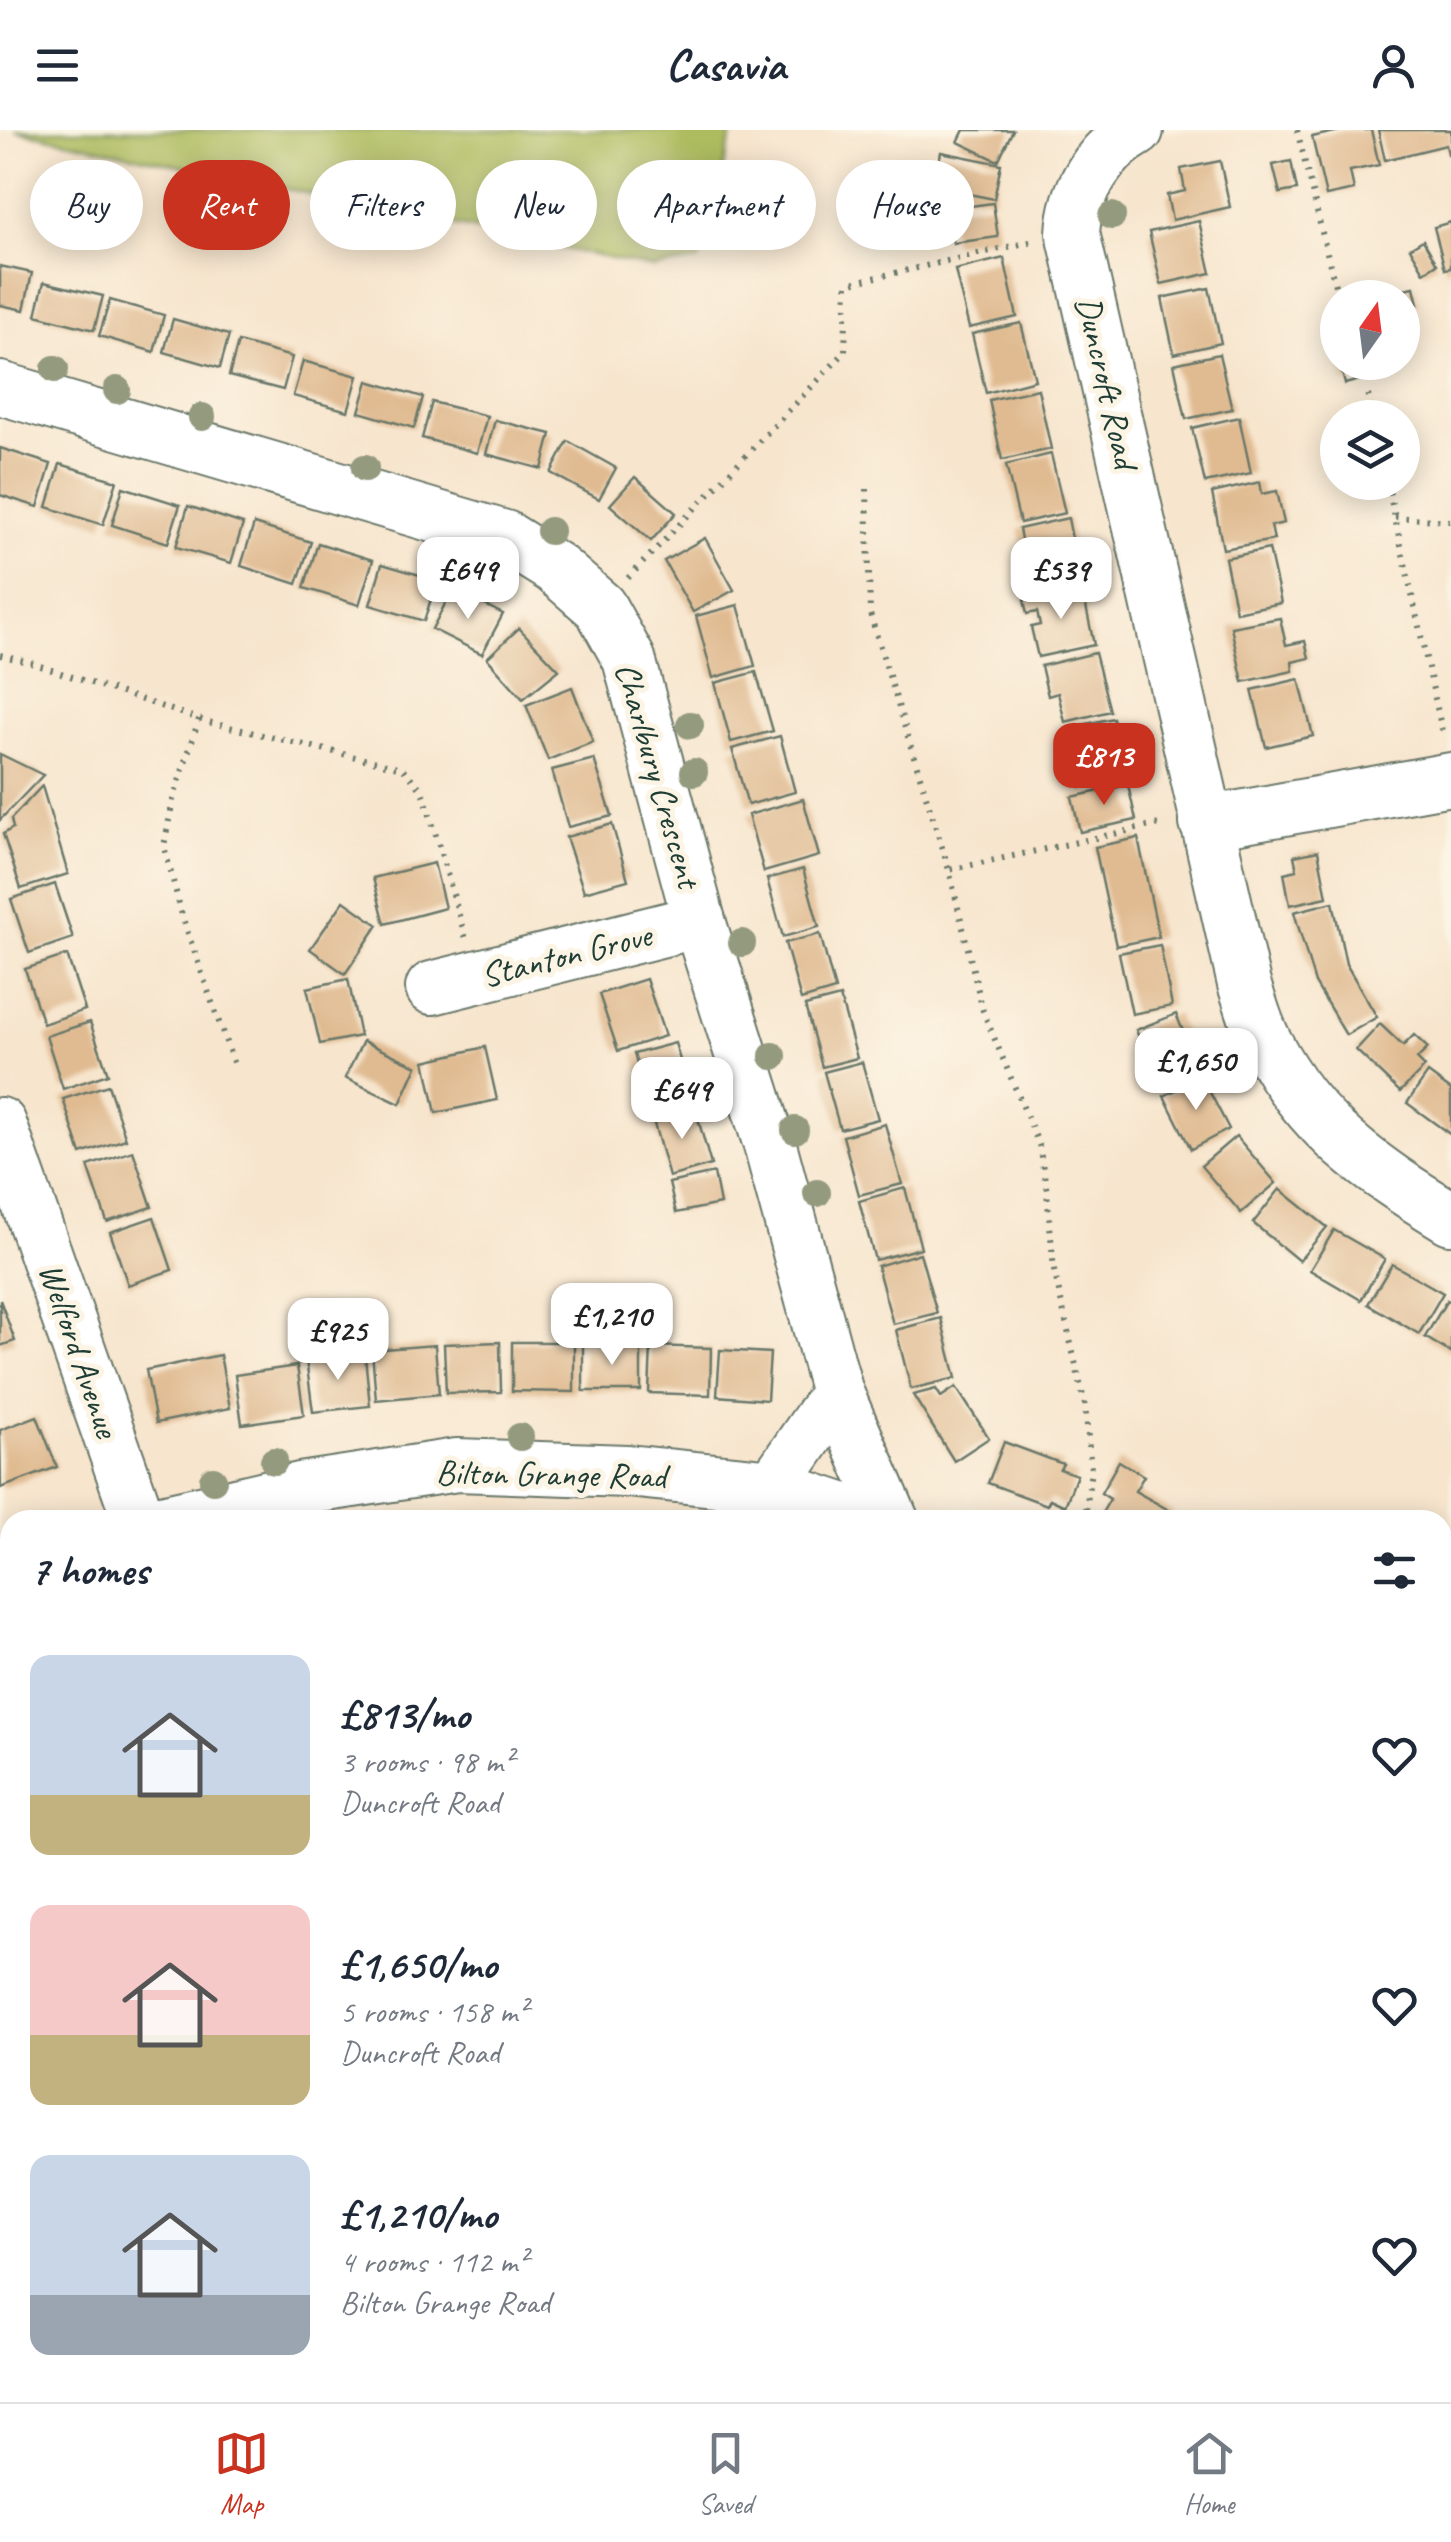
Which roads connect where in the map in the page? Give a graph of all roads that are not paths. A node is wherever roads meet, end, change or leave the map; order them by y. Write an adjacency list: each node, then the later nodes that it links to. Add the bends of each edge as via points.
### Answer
1 (1137, 130): 4 (street, Duncroft Road, via 1084,184 1073,233)
2 (0, 388): 5 (street, Charlbury Crescent, via 505,537 554,568 600,608 629,660)
3 (1449, 766): 4 (street)
4 (1206, 819): 8 (street, Duncroft Road, via 1264,1041 1335,1138)
5 (699, 921): 6 (street, Stanton Grove); 9 (street, Charlbury Crescent, via 770,1144)
6 (455, 983)
7 (0, 1124): 11 (street, Welford Avenue)
8 (1451, 1218)
9 (838, 1393): 10 (street); 14 (street, Charlbury Crescent)
10 (773, 1486): 12 (street, Bilton Grange Road, via 627,1470 457,1465); 13 (street, Bilton Grange Road)
11 (135, 1510)
12 (209, 1510)
13 (844, 1510)
14 (888, 1510)

